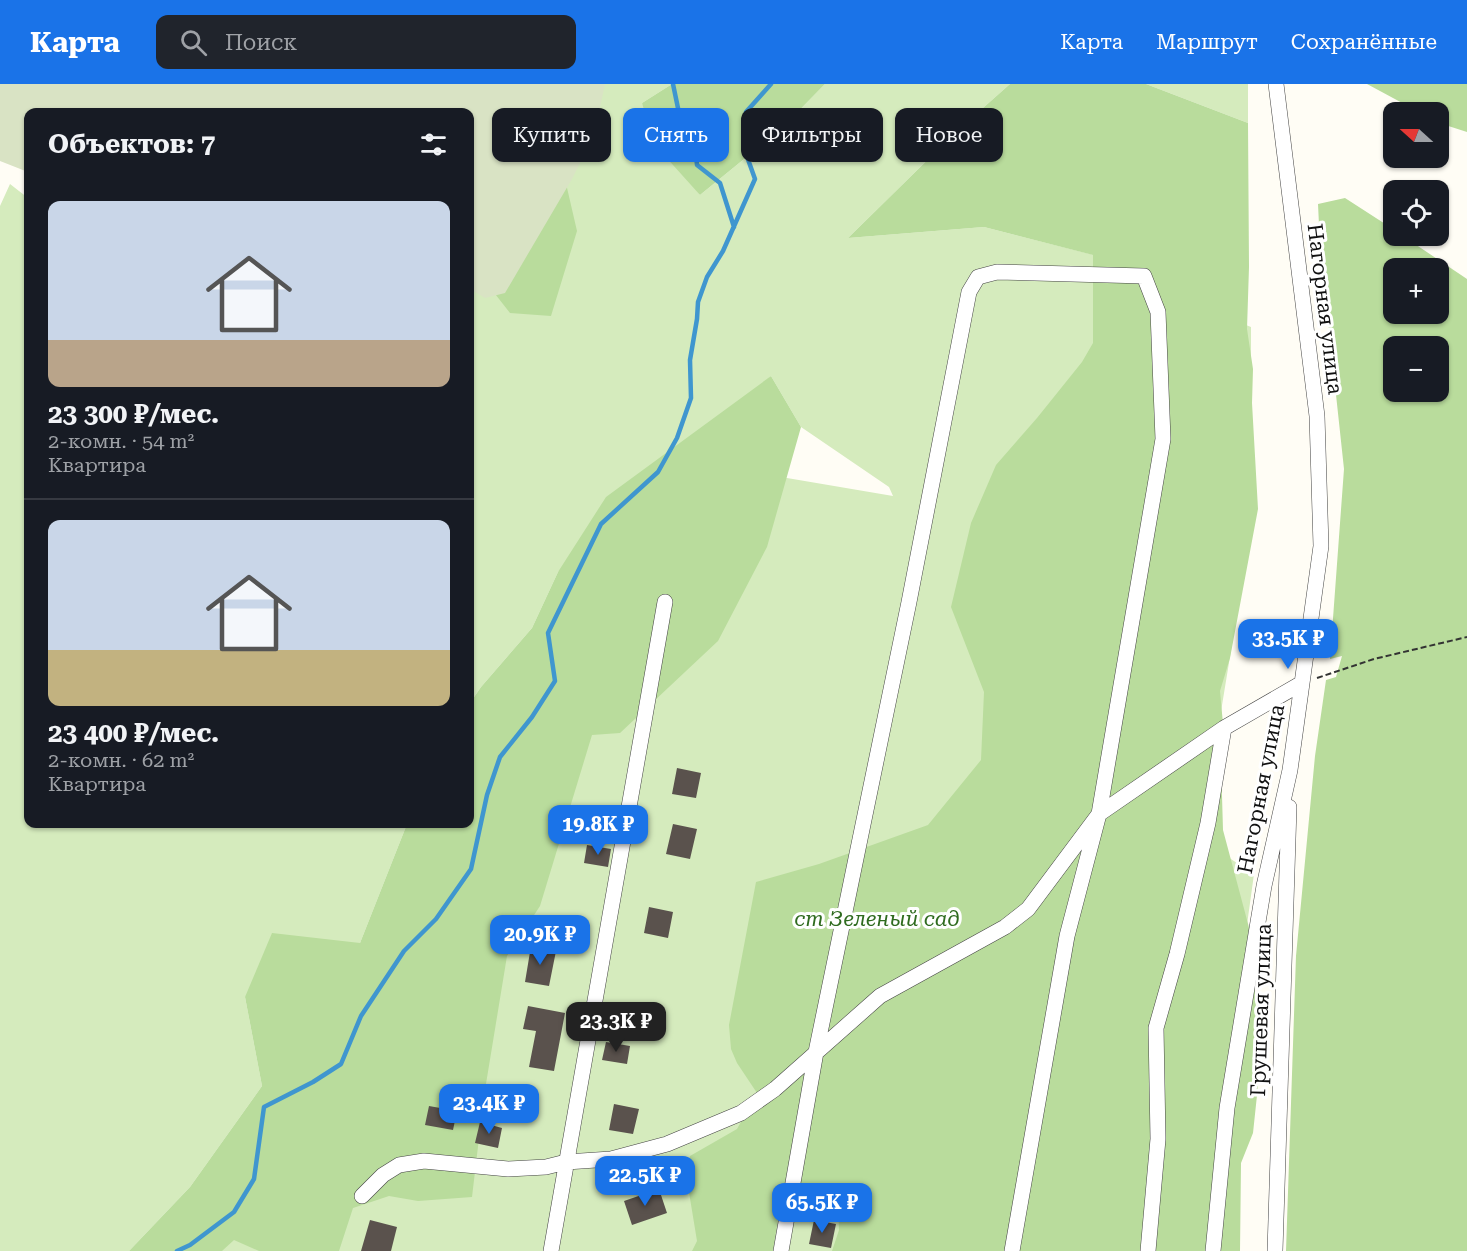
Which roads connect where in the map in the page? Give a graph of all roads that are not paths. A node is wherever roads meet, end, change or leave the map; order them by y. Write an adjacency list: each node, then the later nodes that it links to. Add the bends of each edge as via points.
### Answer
1 (1276, 84): 3 (street, Нагорная улица, via 1317,416 1321,546)
2 (665, 602): 8 (street)
3 (1302, 682): 4 (street); 5 (street, Нагорная улица)
4 (1224, 728): 6 (street); 13 (street, via 1208,823 1156,1028 1158,1139)
5 (1290, 770): 14 (street, Нагорная улица, via 1264,886 1227,1108); 15 (street, Грушевая улица)
6 (1099, 814): 7 (street, via 1028,909 1005,927 880,996); 7 (street, via 1163,439 1158,312 1144,276 997,272 978,277 969,292); 12 (street, via 1066,936)
7 (816, 1052): 8 (street, via 741,1113 655,1147 610,1159); 11 (street)
8 (566, 1162): 9 (street, via 508,1169 416,1162 399,1165 383,1175); 10 (street)
9 (362, 1196)
10 (551, 1251)
11 (781, 1251)
12 (1012, 1251)
13 (1148, 1251)
14 (1213, 1251)
15 (1275, 1251)

